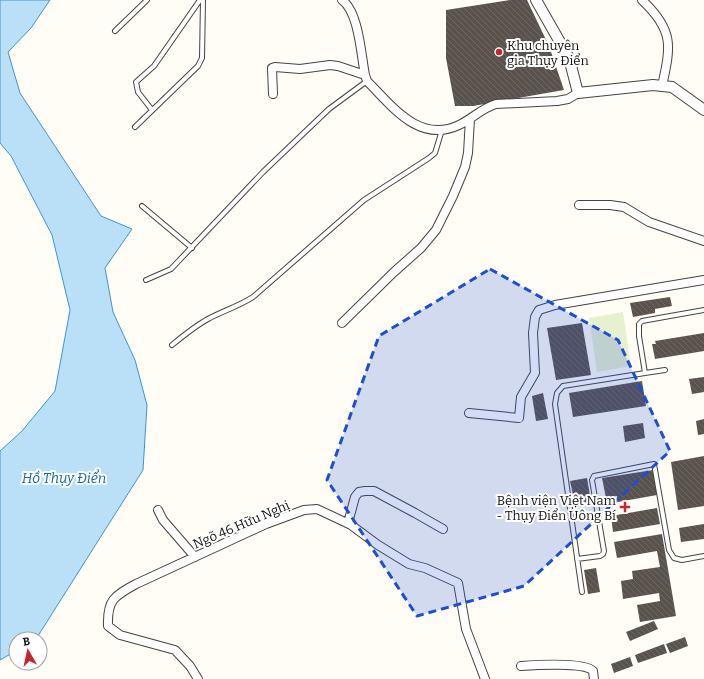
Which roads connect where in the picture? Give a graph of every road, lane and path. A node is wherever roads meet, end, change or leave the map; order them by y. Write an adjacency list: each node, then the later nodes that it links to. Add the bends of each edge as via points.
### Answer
1 (147, 0): 7 (lane)
2 (200, 0): 12 (lane, via 154,66 136,82 138,92)
3 (203, 0): 12 (lane, via 202,58 198,66)
4 (342, 0): 8 (street, via 350,7 356,21)
5 (536, 0): 10 (street, via 569,58)
6 (642, 0): 9 (street, via 661,21 668,42 668,57)
7 (115, 31)
8 (366, 78): 11 (street, via 338,66 300,69 275,67 272,68); 16 (street, via 409,122 425,129); 20 (lane, via 262,172)
9 (662, 86): 10 (street, via 634,86); 13 (street, via 672,87)
10 (578, 93): 14 (street, via 557,102 496,104)
11 (273, 94)
12 (152, 110): 15 (lane)
13 (704, 110)
14 (470, 119): 16 (street); 24 (street, via 468,153 464,167 436,230 421,248)
15 (135, 127)
16 (442, 130): 25 (lane, via 435,153 429,158 364,200 254,297 206,320)
17 (579, 205): 19 (street, via 624,207 650,222)
18 (142, 206): 20 (lane)
19 (704, 241)
20 (192, 248): 21 (lane, via 171,269)
21 (146, 280)
22 (704, 280): 28 (street, via 539,310 535,317 533,333 534,373 521,397 519,418)
23 (704, 310): 27 (lane, via 642,321 639,324 638,336)
24 (342, 323)
25 (172, 345)
26 (665, 370): 27 (lane)
27 (645, 373): 34 (lane, via 563,386 557,393 555,404)
28 (469, 413)
29 (158, 510): 33 (street, via 163,520)
30 (348, 523): 31 (street, via 355,497 359,492 374,491); 33 (street, Ngõ 46 Hữu Nghị, via 317,509 304,510 266,524); 38 (street, Ngõ 46 Hữu Nghị, via 409,564 425,568 458,583 466,630)
31 (442, 529)
32 (704, 556): 34 (lane, via 682,560 674,558 669,550 654,464 594,476 592,480 604,551 600,556)
33 (195, 557): 37 (street, Ngõ 46 Hữu Nghị, via 116,595 107,611 108,626 120,634 175,650)
34 (577, 559): 35 (lane)
35 (582, 592)
36 (521, 666): 39 (street, via 587,667 594,671)
37 (198, 679)
38 (485, 679)
39 (594, 679)

